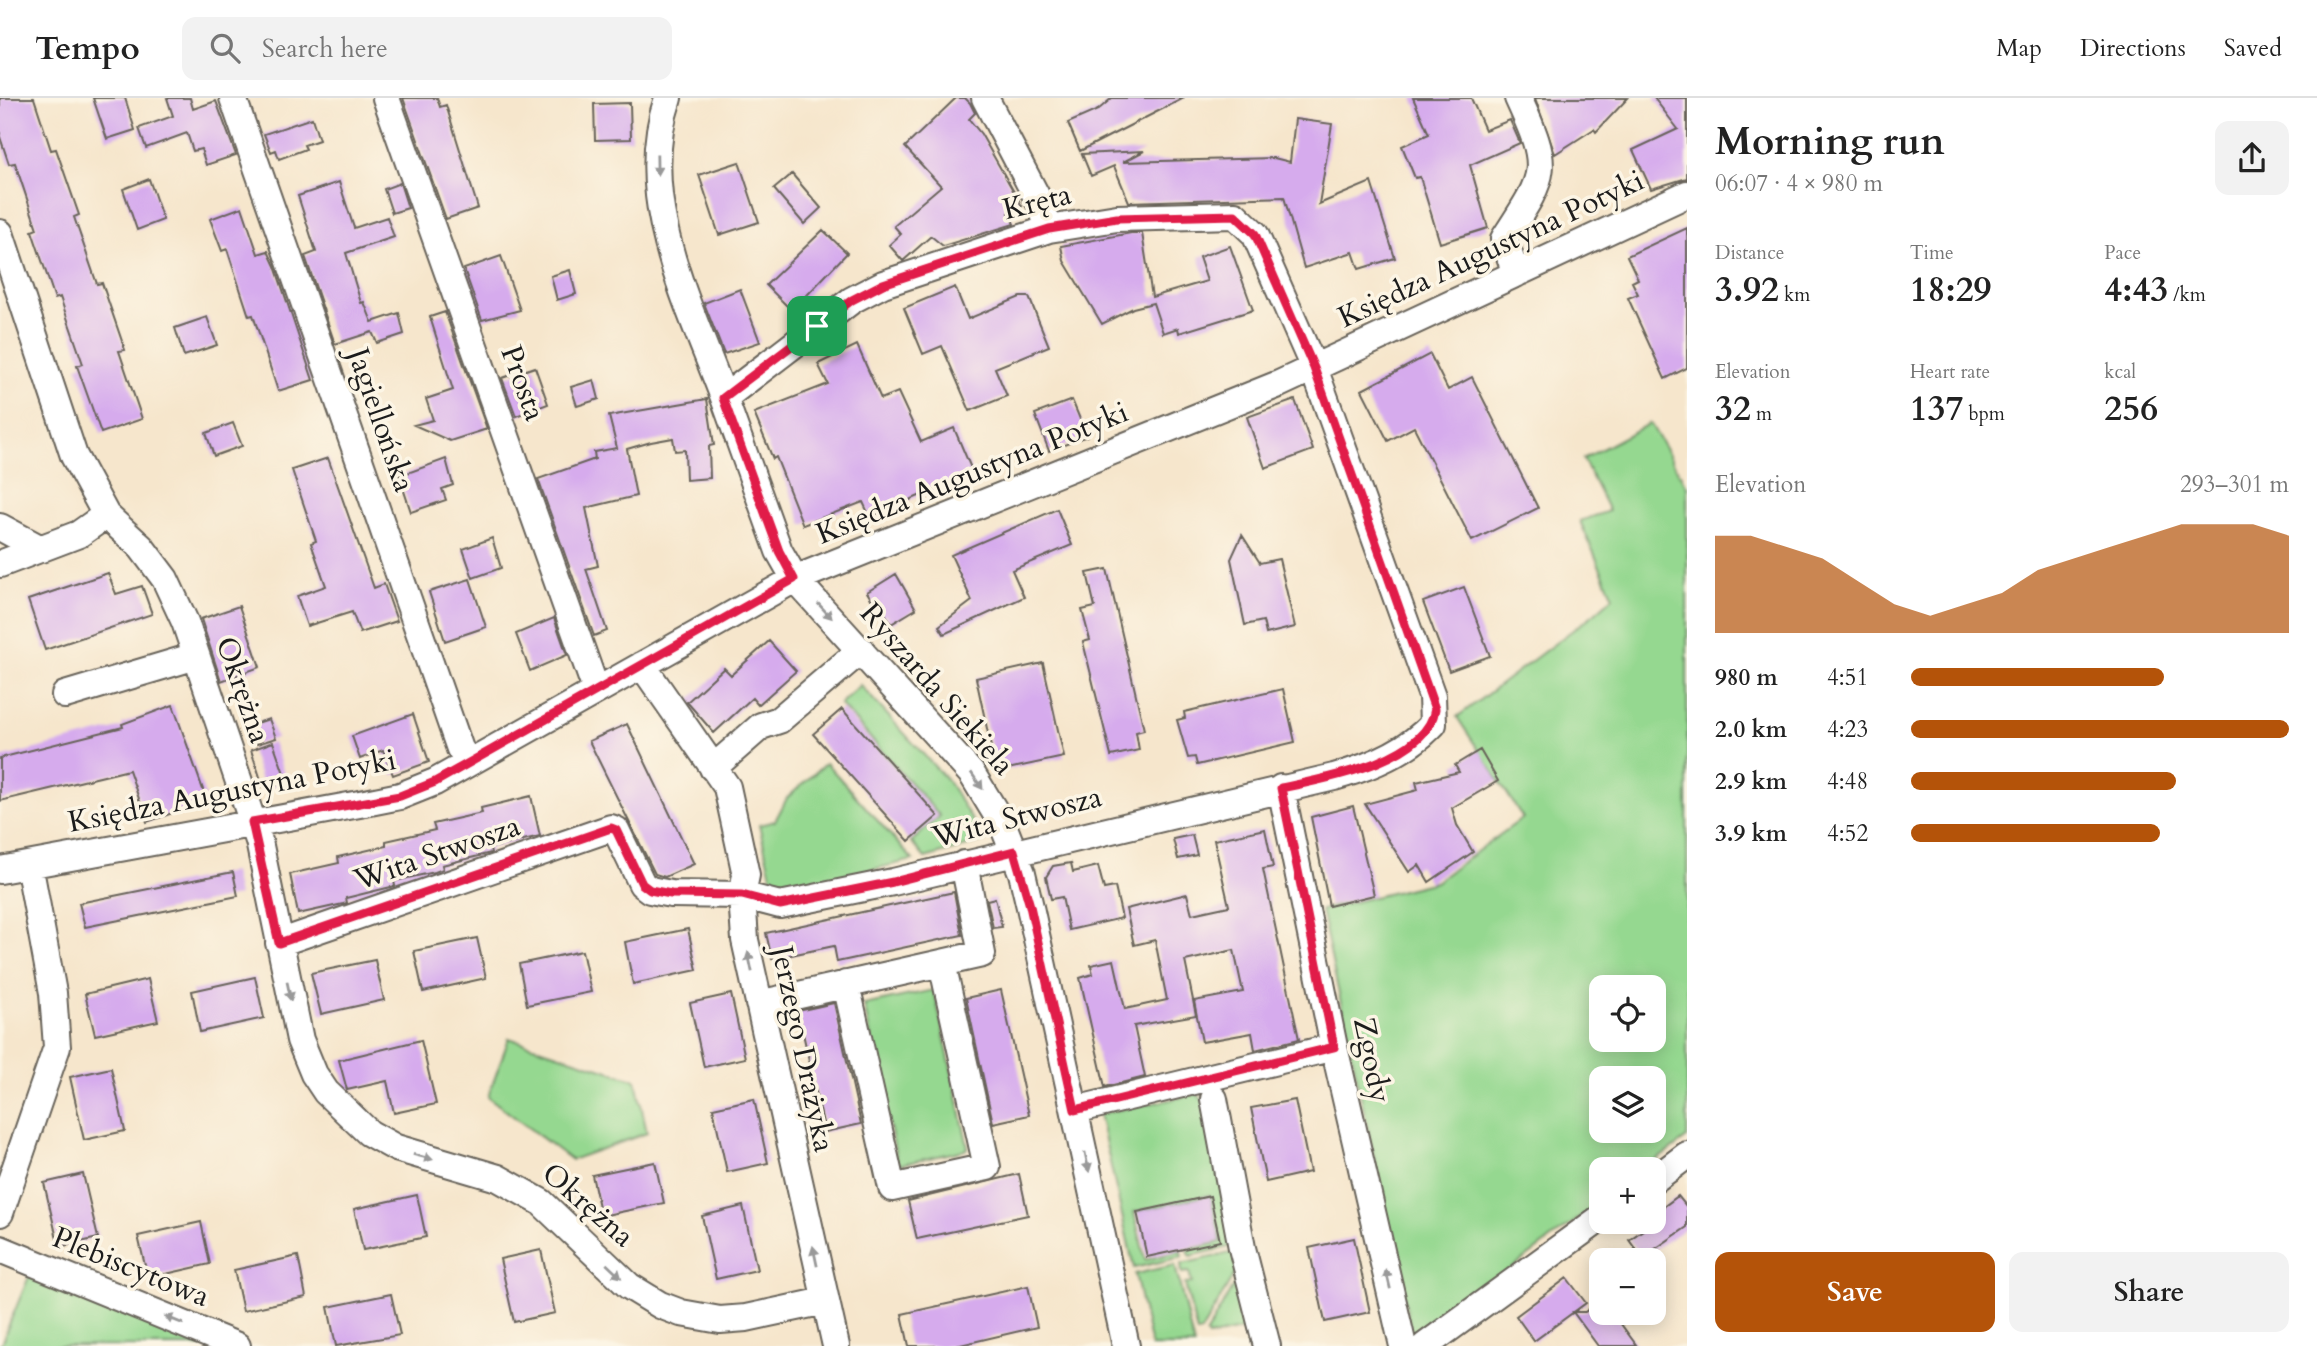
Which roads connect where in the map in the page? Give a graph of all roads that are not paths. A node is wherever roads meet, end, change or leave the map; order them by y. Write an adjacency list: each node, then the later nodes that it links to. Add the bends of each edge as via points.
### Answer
1 (233, 98): 22 (street, Jagiellońska, via 460,749)
2 (386, 98): 20 (street, Prosta)
3 (668, 98): 11 (street, Ryszarda Siekiela, one-way to 11, via 657,166 666,238)
4 (985, 98): 7 (street)
5 (1517, 98): 9 (street, via 1542,157 1537,183 1504,239)
6 (1687, 194): 9 (street, Księdza Augustyna Potyki)
7 (1049, 229): 10 (street, Kręta, via 1117,218 1235,215 1255,234); 11 (street, Kręta, via 867,291)
8 (0, 233): 12 (street, Okrężna, via 74,456)
9 (1516, 274): 10 (street, Księdza Augustyna Potyki)
10 (1314, 368): 16 (street, Księdza Augustyna Potyki); 24 (street, Wita Stwosza, via 1435,709 1433,724 1424,733 1371,766)
11 (723, 398): 16 (street, Ryszarda Siekiela, via 779,551)
12 (106, 515): 14 (street, via 79,534); 18 (street, Okrężna, via 141,547 165,579)
13 (0, 527): 14 (street)
14 (41, 549): 15 (street)
15 (0, 564)
16 (794, 579): 17 (street, Ryszarda Siekiela, one-way to 17); 19 (street, Księdza Augustyna Potyki)
17 (861, 650): 23 (street, via 779,720 761,726); 26 (street, Ryszarda Siekiela, one-way to 26, via 972,774)
18 (196, 656): 21 (street); 25 (street, Okrężna)
19 (642, 664): 20 (street, Księdza Augustyna Potyki); 23 (street, Jerzego Drażyka)
20 (596, 690): 22 (street, Księdza Augustyna Potyki)
21 (65, 695)
22 (470, 762): 25 (street, Księdza Augustyna Potyki, via 400,796)
23 (713, 768): 30 (street, Jerzego Drażyka, via 727,788 746,875)
24 (1281, 788): 26 (street, Wita Stwosza); 35 (street, Zgody)
25 (249, 814): 28 (street, Księdza Augustyna Potyki); 31 (street, Okrężna)
26 (1014, 851): 27 (street, Wita Stwosza); 37 (street, Ryszarda Siekiela)
27 (964, 864): 30 (street, Wita Stwosza, via 780,905); 32 (street, via 982,954)
28 (0, 870)
29 (32, 880): 40 (street, via 53,993 57,1047)
30 (742, 895): 31 (street, Wita Stwosza, via 650,890 642,884 611,828); 34 (street, Jerzego Drażyka, one-way to 30, via 745,940)
31 (279, 943): 43 (street, Okrężna, one-way to 43, via 306,1056 326,1092 369,1133 418,1156 473,1169 513,1185 541,1202 629,1286 681,1314 720,1320 746,1318)
32 (942, 963): 33 (street); 33 (street, via 987,1167 892,1188)
33 (846, 984): 34 (street)
34 (759, 1004): 43 (street, Jerzego Drażyka, one-way to 34)
35 (1334, 1047): 37 (street); 48 (street, Zgody, one-way to 35)
36 (1214, 1099): 47 (street, via 1242,1248)
37 (1075, 1110): 46 (street, Ryszarda Siekiela, one-way to 46)
38 (1687, 1155): 39 (street)
39 (1666, 1171)
40 (0, 1213)
41 (1589, 1227): 49 (street)
42 (0, 1249): 44 (street, Plebiscytowa, one-way to 42)
43 (825, 1301): 45 (street, Jerzego Drażyka)
44 (237, 1346)
45 (836, 1346)
46 (1126, 1346)
47 (1267, 1346)
48 (1403, 1346)
49 (1425, 1346)

